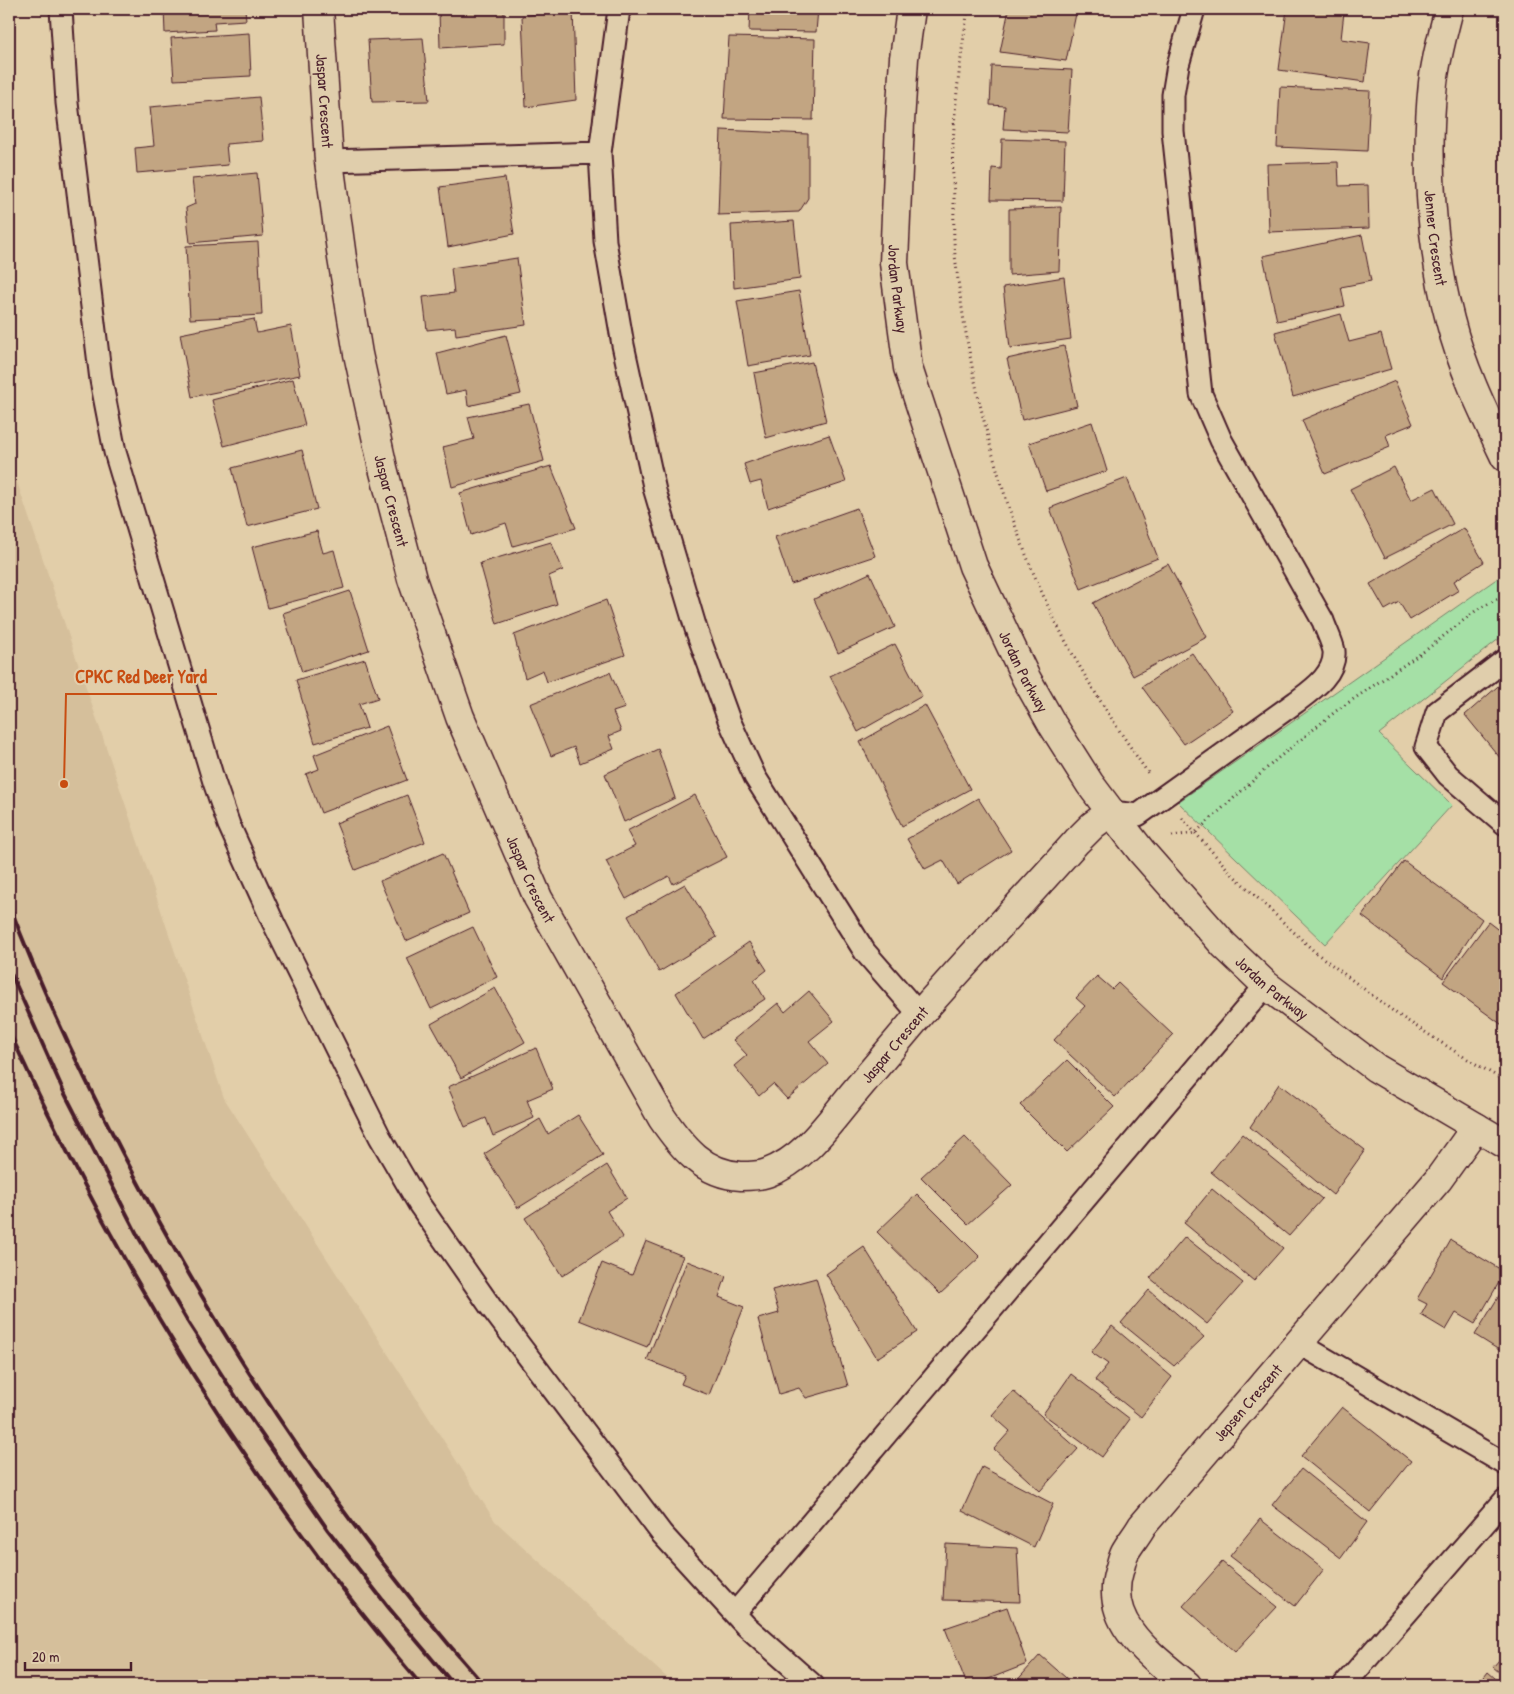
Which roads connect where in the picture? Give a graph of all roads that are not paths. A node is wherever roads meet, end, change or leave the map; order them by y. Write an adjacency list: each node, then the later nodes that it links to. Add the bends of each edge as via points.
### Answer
1 (61, 9): 20 (lane, via 67,103 102,389 115,452 214,782 230,825 328,1034 380,1137 419,1204 490,1306 662,1534)
2 (319, 9): 8 (street, Jaspar Crescent)
3 (619, 9): 7 (lane)
4 (911, 9): 11 (street, Jordan Parkway, via 904,58 894,263 908,368 972,566 1026,678 1090,784)
5 (1194, 9): 11 (lane, via 1178,65 1173,95 1173,131 1201,394 1221,440 1323,621 1334,652 1330,669 1317,685 1138,815)
6 (1449, 9): 9 (street, Jenner Crescent, via 1433,82 1430,144 1439,269 1450,322 1465,367)
7 (600, 153): 8 (lane); 14 (lane, via 605,241 623,345 655,490 696,629 729,720 755,777 855,937)
8 (329, 161): 14 (street, Jaspar Crescent, via 358,354 383,468 412,579 457,708 538,898 673,1134 690,1155 728,1175 765,1174 782,1166 819,1134)
9 (1505, 457)
10 (1505, 660): 12 (lane, via 1437,712 1426,747 1448,775)
11 (1111, 812): 13 (street, Jordan Parkway, via 1181,898); 14 (street, Jaspar Crescent, via 1077,841)
12 (1505, 824)
13 (1266, 986): 15 (street, Jordan Parkway, via 1376,1068); 20 (lane)
14 (920, 1015)
15 (1476, 1128): 16 (street, Jordan Parkway); 17 (street, Jepsen Crescent, via 1438,1180)
16 (1505, 1144)
17 (1300, 1344): 18 (lane); 22 (street, Jepsen Crescent, via 1142,1526 1125,1553 1115,1584 1116,1605 1127,1628 1150,1654)
18 (1505, 1464)
19 (1505, 1500): 23 (lane)
20 (735, 1613): 21 (lane)
21 (813, 1685)
22 (1187, 1685)
23 (1344, 1685)

